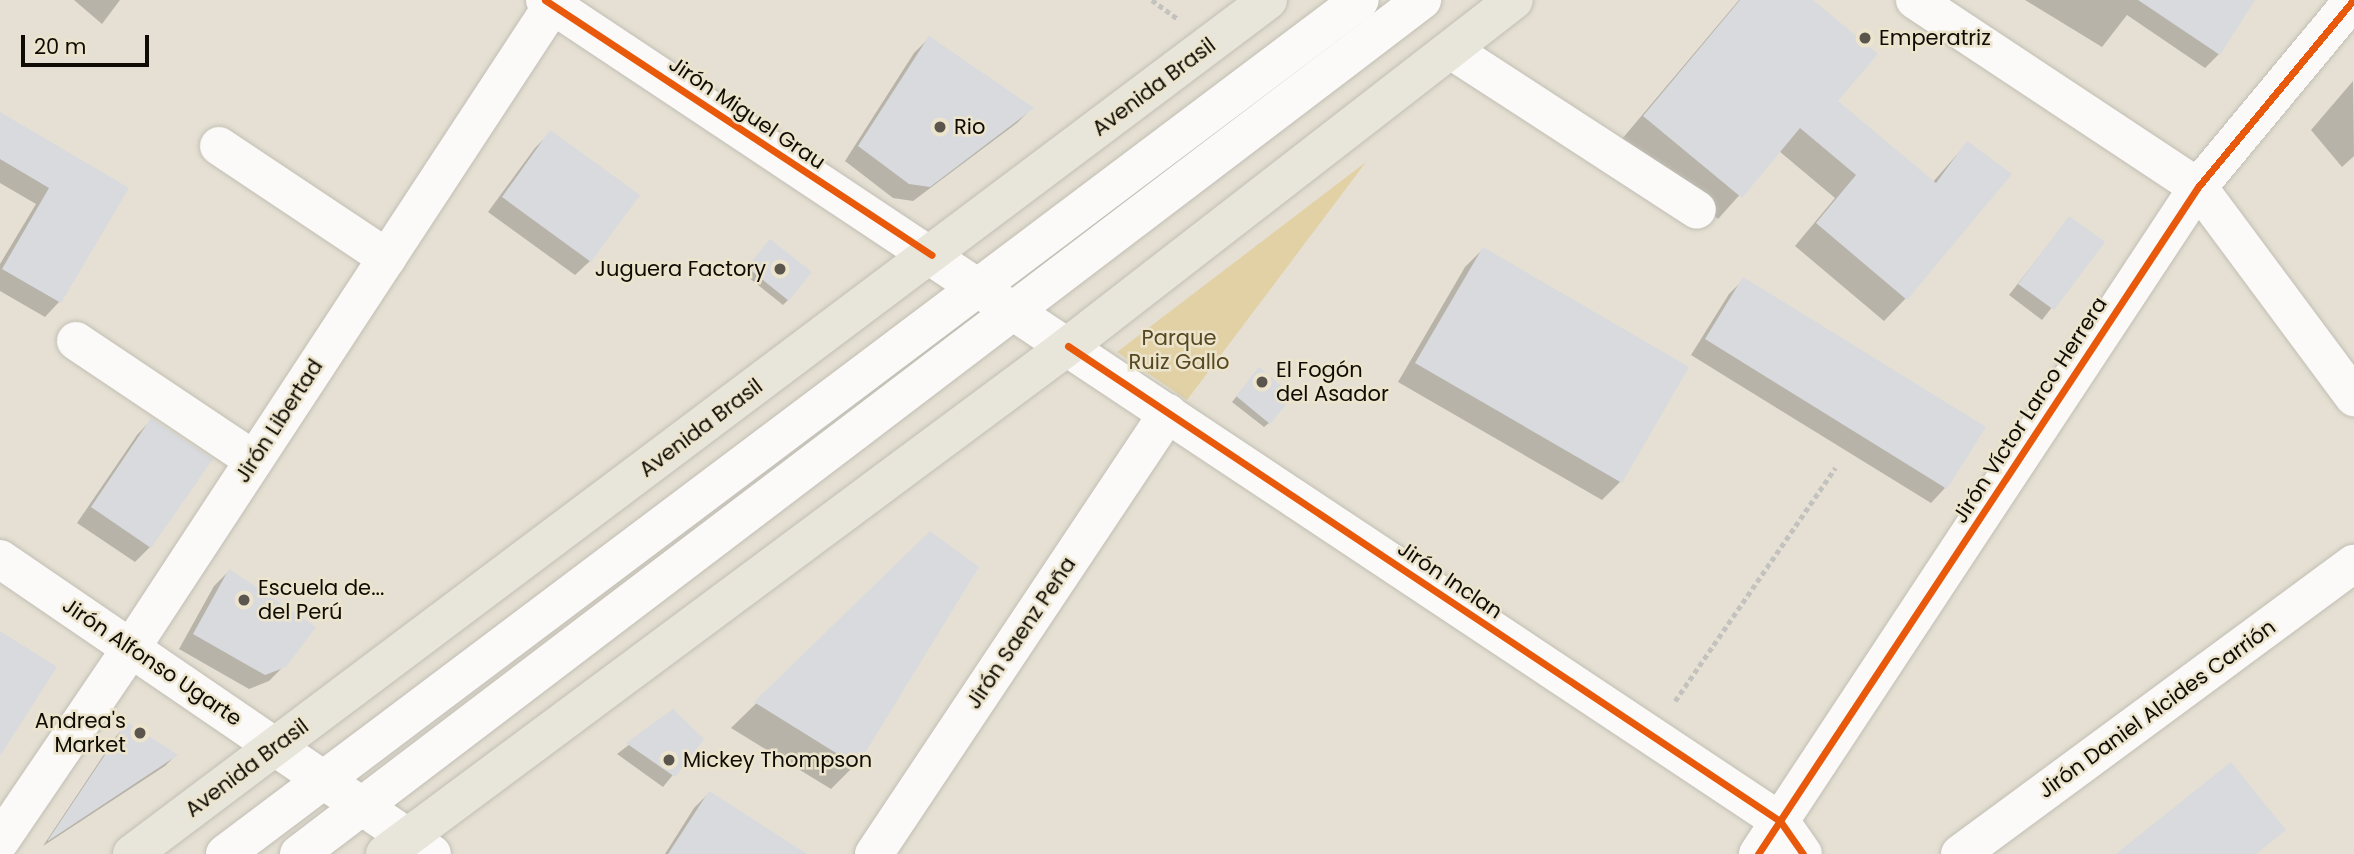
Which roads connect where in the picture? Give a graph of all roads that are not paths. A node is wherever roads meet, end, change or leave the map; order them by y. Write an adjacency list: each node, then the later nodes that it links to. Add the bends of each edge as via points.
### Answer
1 (1268, 0): 12 (main road, Avenida Brasil)
2 (1360, 0): 14 (street)
3 (1422, 0): 15 (street)
4 (1514, 0): 8 (main road)
5 (1915, 0): 10 (street)
6 (2353, 0): 10 (street, Jirón Víctor Larco Herrera)
7 (551, 2): 12 (street, Jirón Miguel Grau); 13 (street, Jirón Libertad)
8 (1451, 50): 11 (street); 17 (main road)
9 (219, 146): 13 (street)
10 (2198, 187): 18 (street); 27 (street, Jirón Víctor Larco Herrera)
11 (1697, 210)
12 (931, 255): 14 (street, Jirón Miguel Grau); 24 (main road, Avenida Brasil)
13 (387, 258): 20 (street, Jirón Libertad)
14 (979, 287): 15 (street, Jirón Miguel Grau); 25 (street)
15 (1015, 311): 17 (street, Jirón Miguel Grau); 26 (street)
16 (76, 341): 20 (street)
17 (1068, 346): 19 (street, Jirón Inclan); 29 (main road)
18 (2354, 397)
19 (1168, 413): 27 (street, Jirón Inclan); 33 (street, Jirón Saenz Peña)
20 (254, 460): 23 (street, Jirón Libertad)
21 (0, 559): 23 (street, Jirón Alfonso Ugarte)
22 (2354, 564): 36 (street, Jirón Daniel Alcides Carrión)
23 (131, 648): 24 (street, Jirón Alfonso Ugarte); 28 (street, Jirón Libertad)
24 (276, 747): 25 (street, Jirón Alfonso Ugarte); 30 (main road, Avenida Brasil)
25 (324, 779): 26 (street, Jirón Alfonso Ugarte); 31 (street)
26 (362, 806): 29 (street, Jirón Alfonso Ugarte); 32 (street)
27 (1780, 821): 34 (street, Jirón Víctor Larco Herrera); 35 (street, Jirón Inclan)
28 (0, 841)
29 (408, 848)
30 (132, 854)
31 (225, 854)
32 (299, 854)
33 (874, 854)
34 (1758, 854)
35 (1803, 854)
36 (1960, 854)

